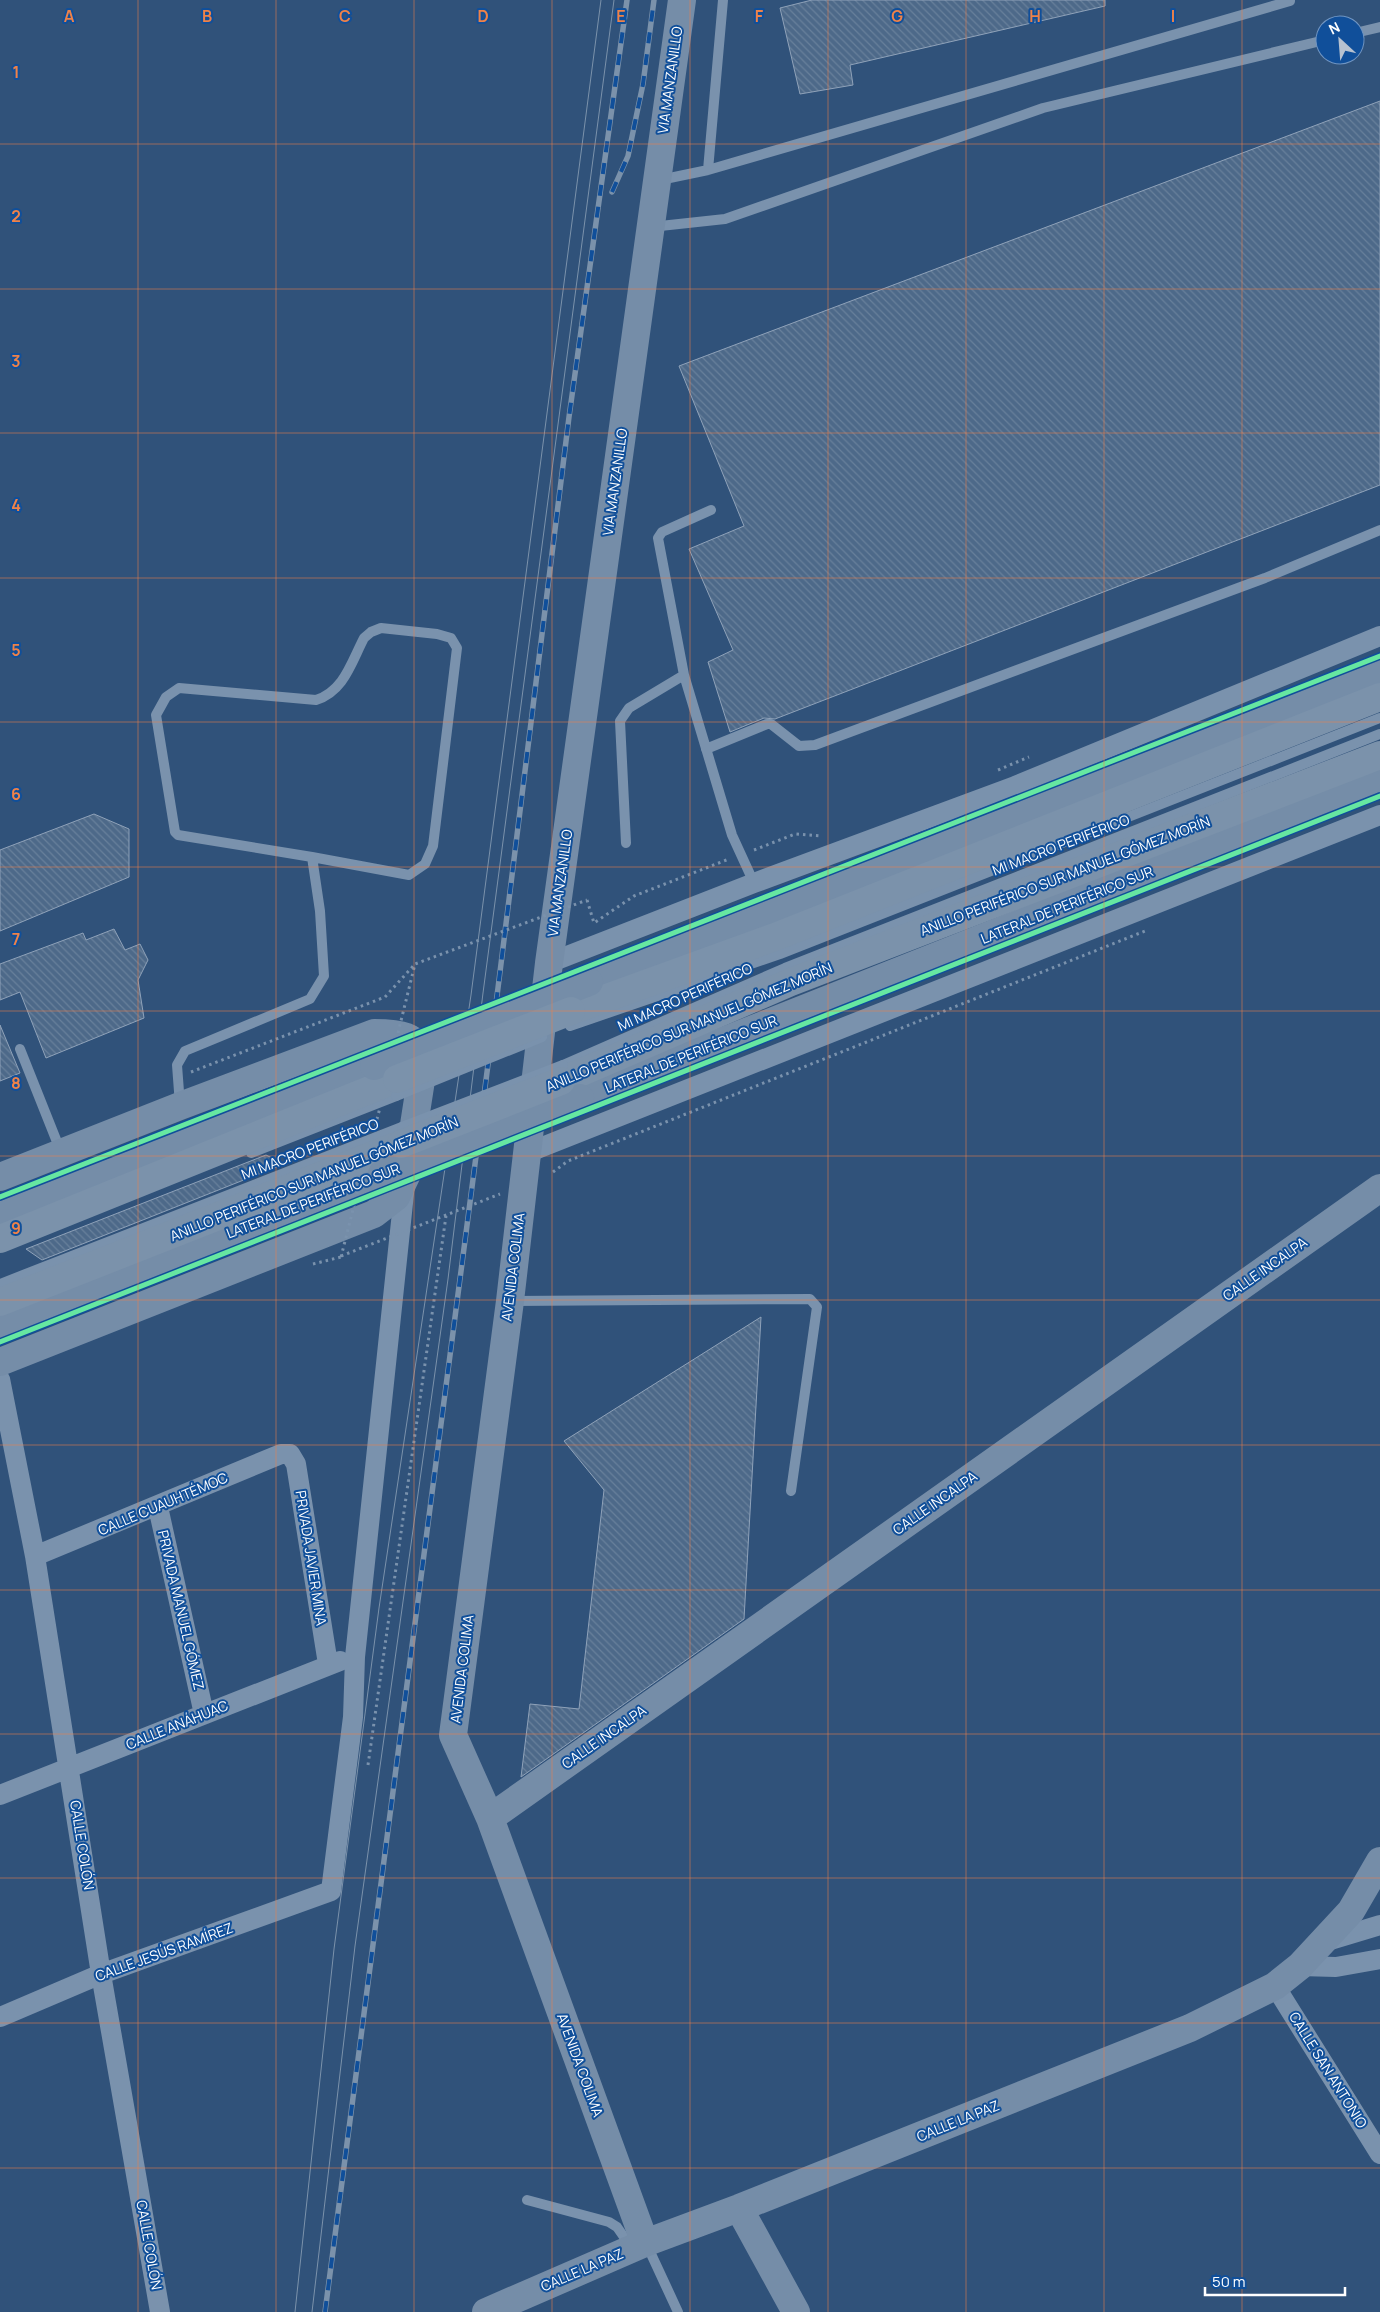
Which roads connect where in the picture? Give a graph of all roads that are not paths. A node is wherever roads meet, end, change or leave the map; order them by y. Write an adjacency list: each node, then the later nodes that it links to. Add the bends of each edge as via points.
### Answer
1 (682, 0): 8 (street, VIA MANZANILLO)
2 (723, 0): 7 (lane)
3 (1290, 1): 7 (lane)
4 (1380, 27): 5 (lane)
5 (1365, 31)
6 (1315, 42): 9 (lane, via 1042,108 725,219)
7 (708, 170): 8 (lane)
8 (656, 180): 9 (street, VIA MANZANILLO)
9 (649, 228): 25 (street, VIA MANZANILLO)
10 (711, 510): 14 (lane, via 662,532 658,538)
11 (1380, 530): 18 (lane, via 1265,578 815,745 799,746 767,724)
12 (1380, 636): 24 (street, via 1015,786)
13 (1380, 671): 29 (street, bridge, via 589,982)
14 (684, 675): 18 (lane); 22 (lane, via 629,708 620,721)
15 (1380, 697): 26 (highway)
16 (1380, 718): 26 (lane, MI MACRO PERIFÉRICO, via 780,954)
17 (1380, 734): 28 (lane, MI MACRO PERIFÉRICO, via 784,968)
18 (706, 749): 24 (lane, via 732,835)
19 (1380, 755): 28 (highway, ANILLO PERIFÉRICO SUR MANUEL GÓMEZ MORÍN, via 791,982)
20 (1380, 780): 28 (street, LATERAL DE PERIFÉRICO SUR)
21 (1380, 815): 33 (street)
22 (626, 843)
23 (312, 857): 23 (lane, via 175,832 156,714 166,697 179,688 316,700 338,688 364,638 371,632 381,628 451,638 457,648 456,658 433,846 425,864 409,875); 30 (lane, via 320,911 324,976 310,999 185,1051 177,1065)
24 (754, 883): 25 (street)
25 (549, 963): 33 (street, VIA MANZANILLO)
26 (562, 1025): 29 (highway, bridge)
27 (20, 1048): 32 (lane)
28 (568, 1082): 31 (highway, ANILLO PERIFÉRICO SUR MANUEL GÓMEZ MORÍN, bridge); 35 (street, LATERAL DE PERIFÉRICO SUR, bridge)
29 (387, 1084): 34 (lane, MI MACRO PERIFÉRICO); 38 (street); 39 (highway)
30 (180, 1106): 32 (street); 35 (street, via 374,1033 398,1033 423,1051 424,1061)
31 (401, 1135): 40 (lane, MI MACRO PERIFÉRICO); 42 (highway, ANILLO PERIFÉRICO SUR MANUEL GÓMEZ MORÍN)
32 (61, 1153): 36 (street)
33 (526, 1153): 41 (street, AVENIDA COLIMA)
34 (240, 1157)
35 (379, 1173): 43 (street, LATERAL DE PERIFÉRICO SUR); 44 (street, via 396,1197 374,1214); 50 (street)
36 (0, 1177)
37 (1380, 1188): 55 (street, CALLE INCALPA)
38 (0, 1212)
39 (0, 1240)
40 (0, 1284)
41 (510, 1301): 47 (lane, via 810,1299 817,1308); 55 (street, AVENIDA COLIMA, via 453,1735)
42 (0, 1302)
43 (0, 1325)
44 (0, 1362)
45 (0, 1379): 49 (street, CALLE COLÓN)
46 (290, 1454): 48 (street, CALLE CUAUHTÉMOC, via 281,1454); 51 (street, PRIVADA JAVIER MINA, via 296,1464)
47 (792, 1491)
48 (158, 1506): 49 (street, CALLE CUAUHTÉMOC); 52 (street, PRIVADA MANUEL GÓMEZ)
49 (35, 1556): 53 (street, CALLE COLÓN)
50 (355, 1657): 51 (street, CALLE ANÁHUAC); 61 (street, CALLE JESÚS RAMÍREZ, via 353,1717 331,1891)
51 (328, 1664): 52 (street, CALLE ANÁHUAC)
52 (204, 1714): 53 (street, CALLE ANÁHUAC)
53 (70, 1768): 54 (street, CALLE ANÁHUAC); 61 (street, CALLE COLÓN)
54 (0, 1795)
55 (490, 1818): 67 (street, AVENIDA COLIMA)
56 (1380, 1861): 58 (street, CALLE LA PAZ, via 1351,1910)
57 (1380, 1925): 58 (street)
58 (1324, 1942): 60 (street, CALLE LA PAZ)
59 (1380, 1959): 60 (street, via 1336,1967)
60 (1300, 1966): 62 (street, CALLE LA PAZ)
61 (101, 1974): 63 (street, CALLE JESÚS RAMÍREZ); 68 (street, CALLE COLÓN)
62 (1275, 1986): 64 (street, CALLE SAN ANTONIO); 66 (street, CALLE LA PAZ, via 1190,2028)
63 (0, 2017)
64 (1380, 2154)
65 (527, 2200): 67 (lane, via 608,2222)
66 (739, 2208): 67 (street, CALLE LA PAZ); 71 (street)
67 (639, 2246): 69 (street, CALLE LA PAZ); 70 (lane)
68 (160, 2312)
69 (486, 2312)
70 (678, 2312)
71 (796, 2312)

